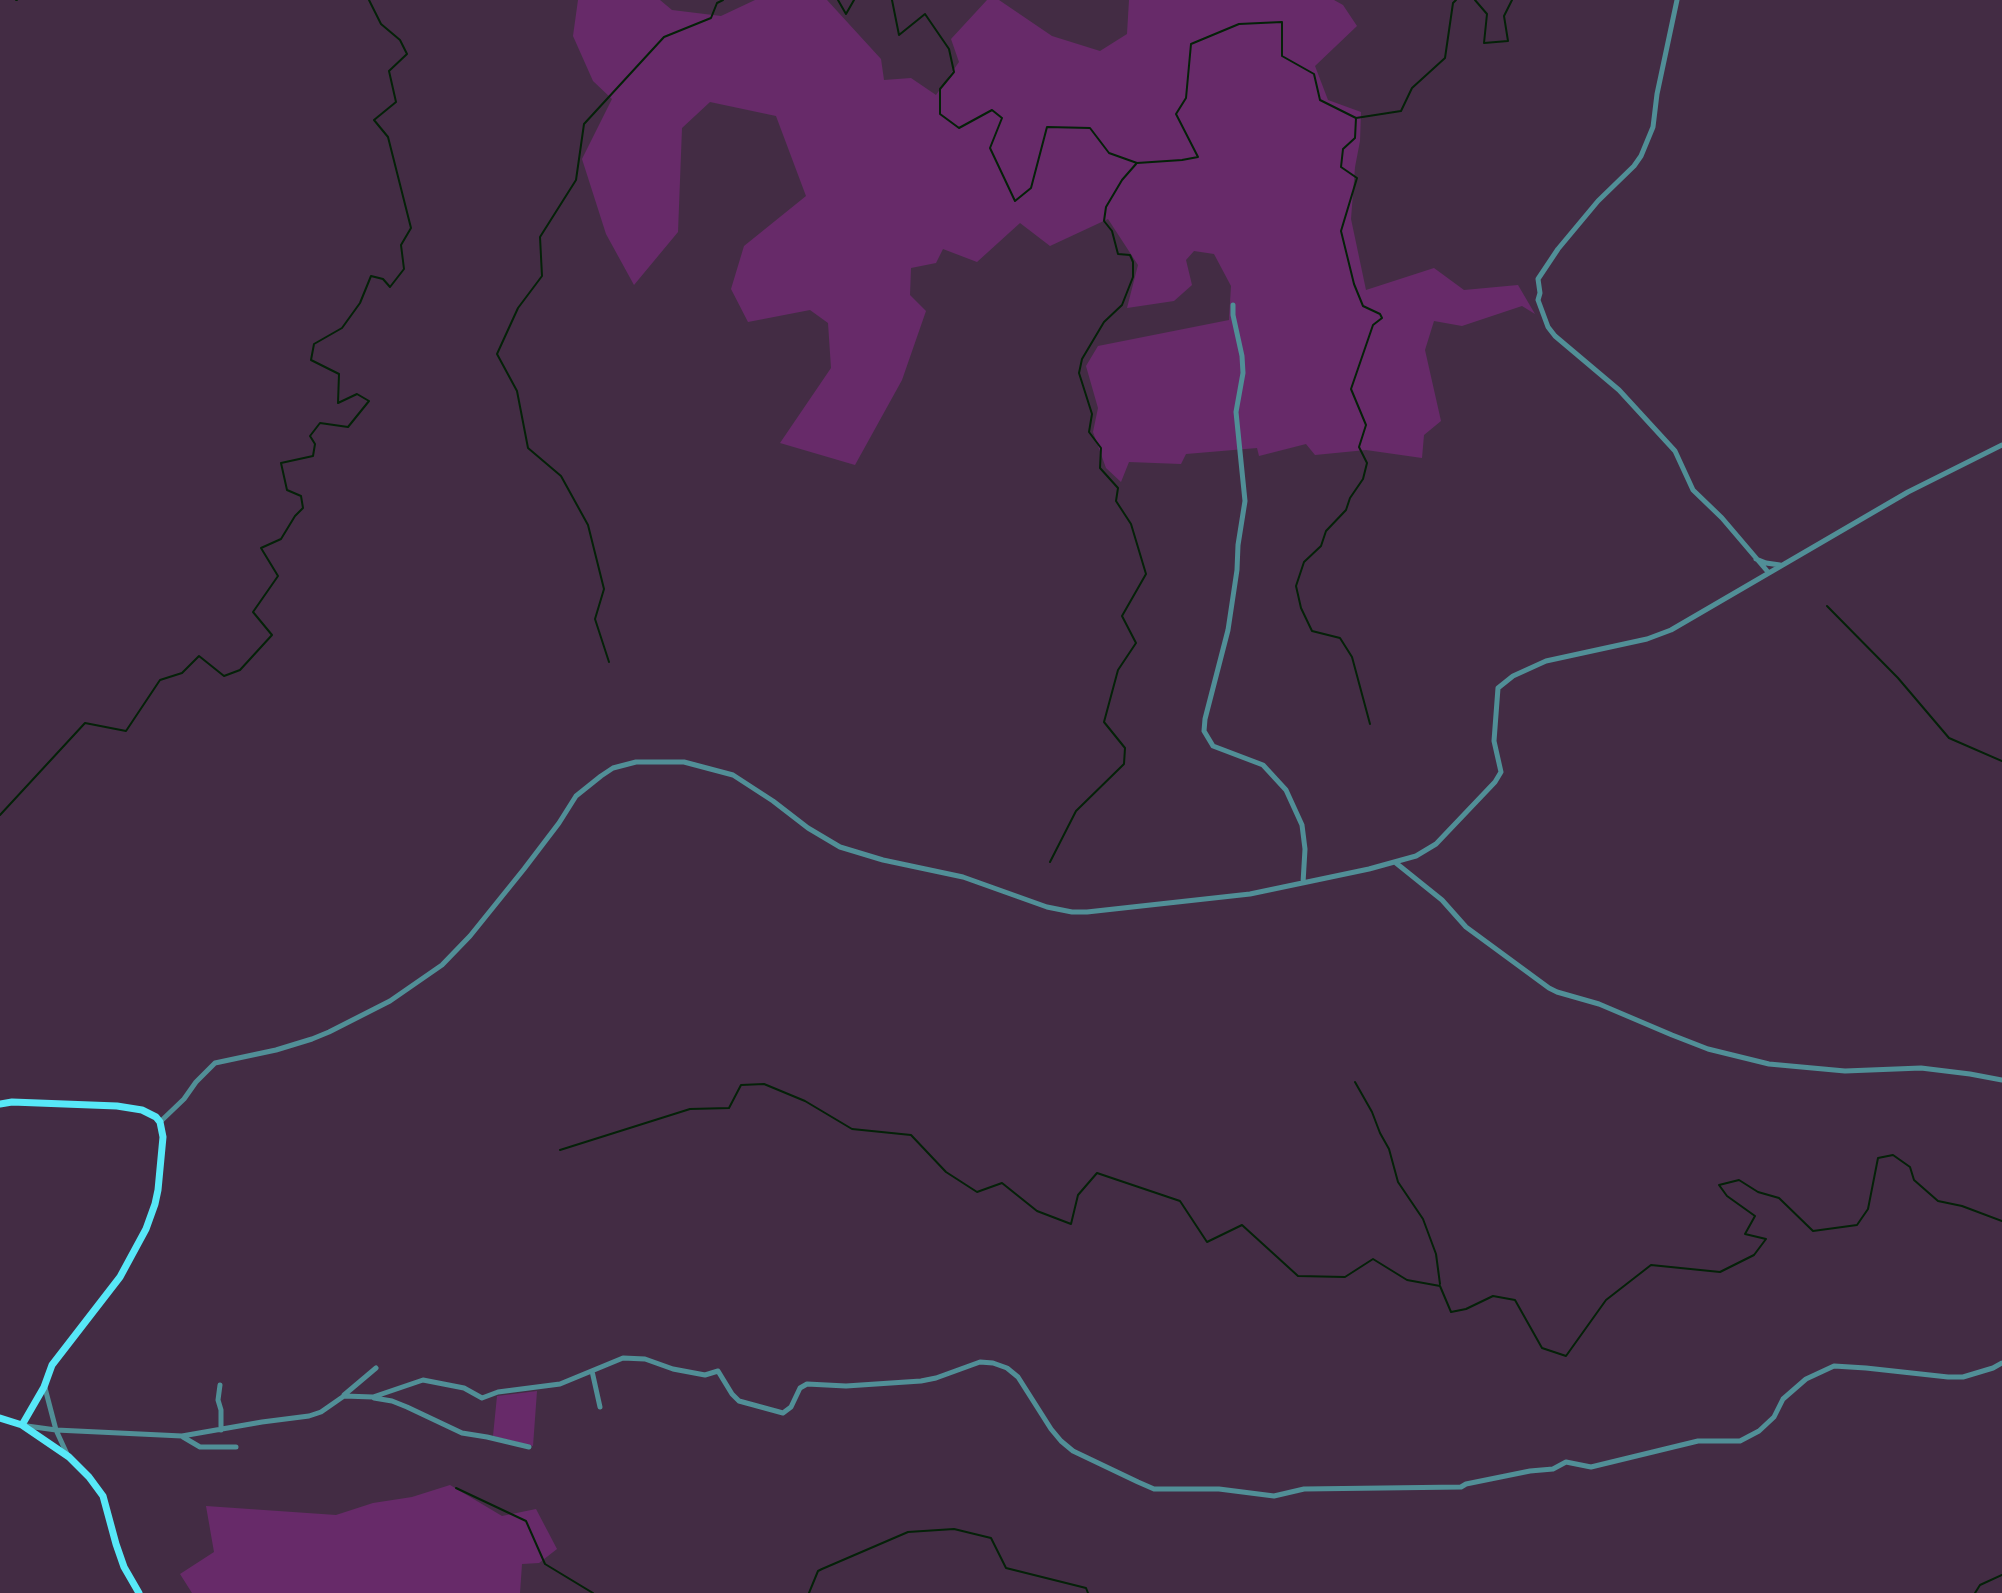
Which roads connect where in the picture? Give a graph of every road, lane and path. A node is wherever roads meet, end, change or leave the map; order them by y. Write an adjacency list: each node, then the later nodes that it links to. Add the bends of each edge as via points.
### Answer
1 (1677, 0): 4 (street, via 1653,127 1641,156 1558,249 1538,279 1538,300 1555,336 1619,390 1675,451 1693,490)
2 (1233, 305): 8 (street, via 1242,356 1236,412 1245,501 1228,630 1204,731 1213,746 1260,762 1286,790 1302,825)
3 (2002, 445): 5 (street)
4 (1756, 559): 5 (street); 6 (street)
5 (1781, 565): 6 (street)
6 (1768, 572): 7 (street, via 1671,630 1546,661 1503,683 1494,724 1501,772 1436,844)
7 (1396, 863): 8 (street); 9 (street, via 1466,927 1549,988 1705,1048 1769,1064 1845,1071 1921,1068)
8 (1303, 883): 11 (street, via 1072,912 963,877 840,847 733,775 684,762 636,762 613,768 576,796 470,936 430,974 321,1036 215,1063)
9 (2002, 1080)
10 (0, 1104): 11 (main road, via 117,1106 142,1110)
11 (160, 1122): 16 (main road, via 158,1190 146,1229 120,1277 52,1365)
12 (2002, 1363): 14 (street, via 1963,1377 1834,1366 1806,1379 1783,1399 1774,1417 1740,1441 1698,1441 1591,1467 1566,1462 1461,1487 1304,1489 1274,1496 1154,1489 1138,1482 1073,1451 1018,1377 993,1363 980,1362 921,1381 807,1384 783,1413 739,1401 718,1371 705,1375 623,1358)
13 (376, 1368): 17 (street)
14 (592, 1371): 18 (street, via 560,1384 482,1398 464,1388 423,1380); 19 (street)
15 (220, 1385): 23 (street)
16 (44, 1387): 21 (main road); 22 (street)
17 (344, 1396): 18 (street); 23 (street, via 309,1416)
18 (373, 1397): 26 (street, via 462,1433)
19 (600, 1407)
20 (0, 1418): 21 (main road)
21 (22, 1425): 22 (street); 27 (main road)
22 (56, 1430): 24 (street); 27 (street)
23 (221, 1430): 24 (street)
24 (182, 1436): 25 (street, via 200,1447)
25 (236, 1447)
26 (529, 1447)
27 (69, 1457): 28 (main road, via 103,1496 124,1567)
28 (139, 1593)

